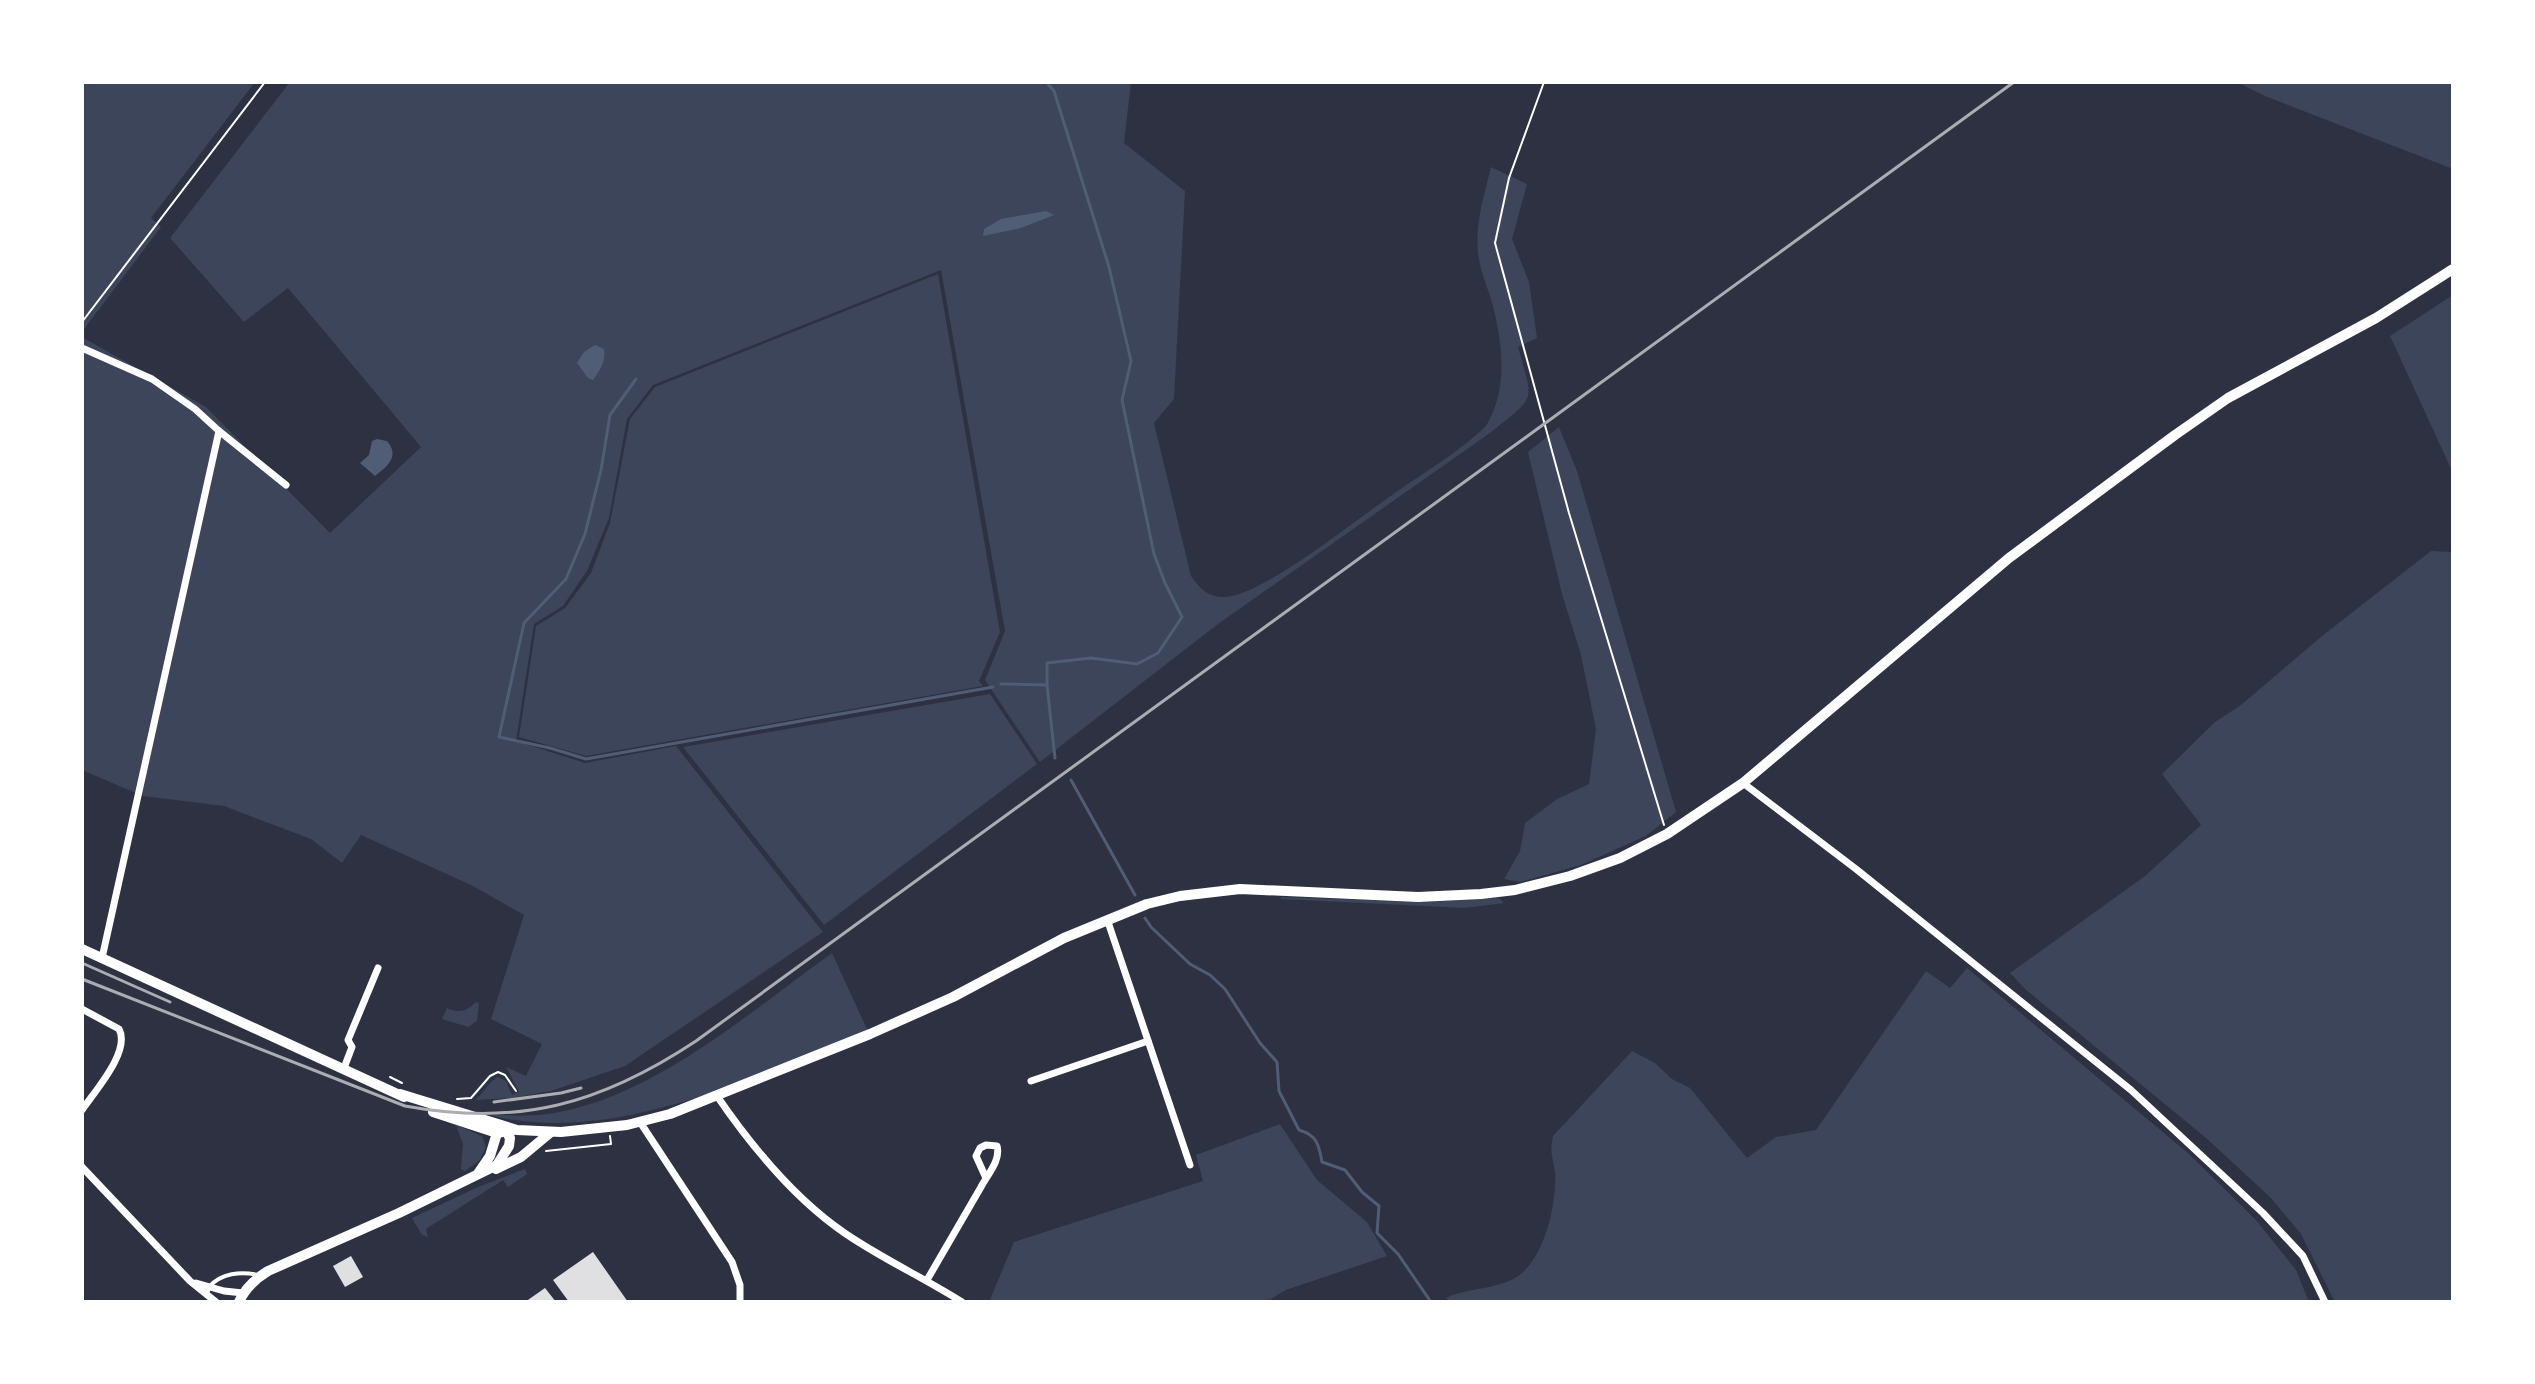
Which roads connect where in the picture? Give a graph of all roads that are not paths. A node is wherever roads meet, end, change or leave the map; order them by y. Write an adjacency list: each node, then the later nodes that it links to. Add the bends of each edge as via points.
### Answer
1 (2453, 269): 5 (main road, via 2376,318 2228,398 2162,444 2009,558)
2 (82, 348): 3 (street, via 152,379)
3 (219, 431): 4 (street); 8 (street)
4 (286, 485)
5 (1743, 783): 6 (main road, via 1620,858 1515,890 1418,897 1240,889 1180,896); 30 (street, via 2141,1100 2303,1256)
6 (1107, 919): 11 (street); 14 (main road, via 953,997)
7 (82, 949): 8 (main road)
8 (102, 958): 12 (main road)
9 (378, 968): 12 (street, via 348,1040 352,1047)
10 (82, 1009): 15 (street, via 119,1029 123,1042)
11 (1148, 1041): 13 (street); 19 (street)
12 (344, 1068): 17 (main road, via 400,1094)
13 (1031, 1081)
14 (717, 1096): 16 (main road); 24 (street, via 810,1206 870,1250)
15 (82, 1110)
16 (640, 1122): 18 (main road); 28 (street, via 732,1262)
17 (506, 1130): 18 (main road); 21 (main road, via 509,1146 503,1158)
18 (551, 1132): 21 (main road, via 513,1162)
19 (1190, 1165)
20 (82, 1167): 25 (street, via 190,1281)
21 (475, 1176): 23 (main road)
22 (986, 1178): 24 (street)
23 (260, 1276): 25 (lane, via 229,1275 213,1281); 26 (main road)
24 (927, 1280): 29 (street)
25 (208, 1291): 26 (street); 27 (street)
26 (241, 1297)
27 (216, 1302)
28 (740, 1302)
29 (962, 1302)
30 (2325, 1302)

